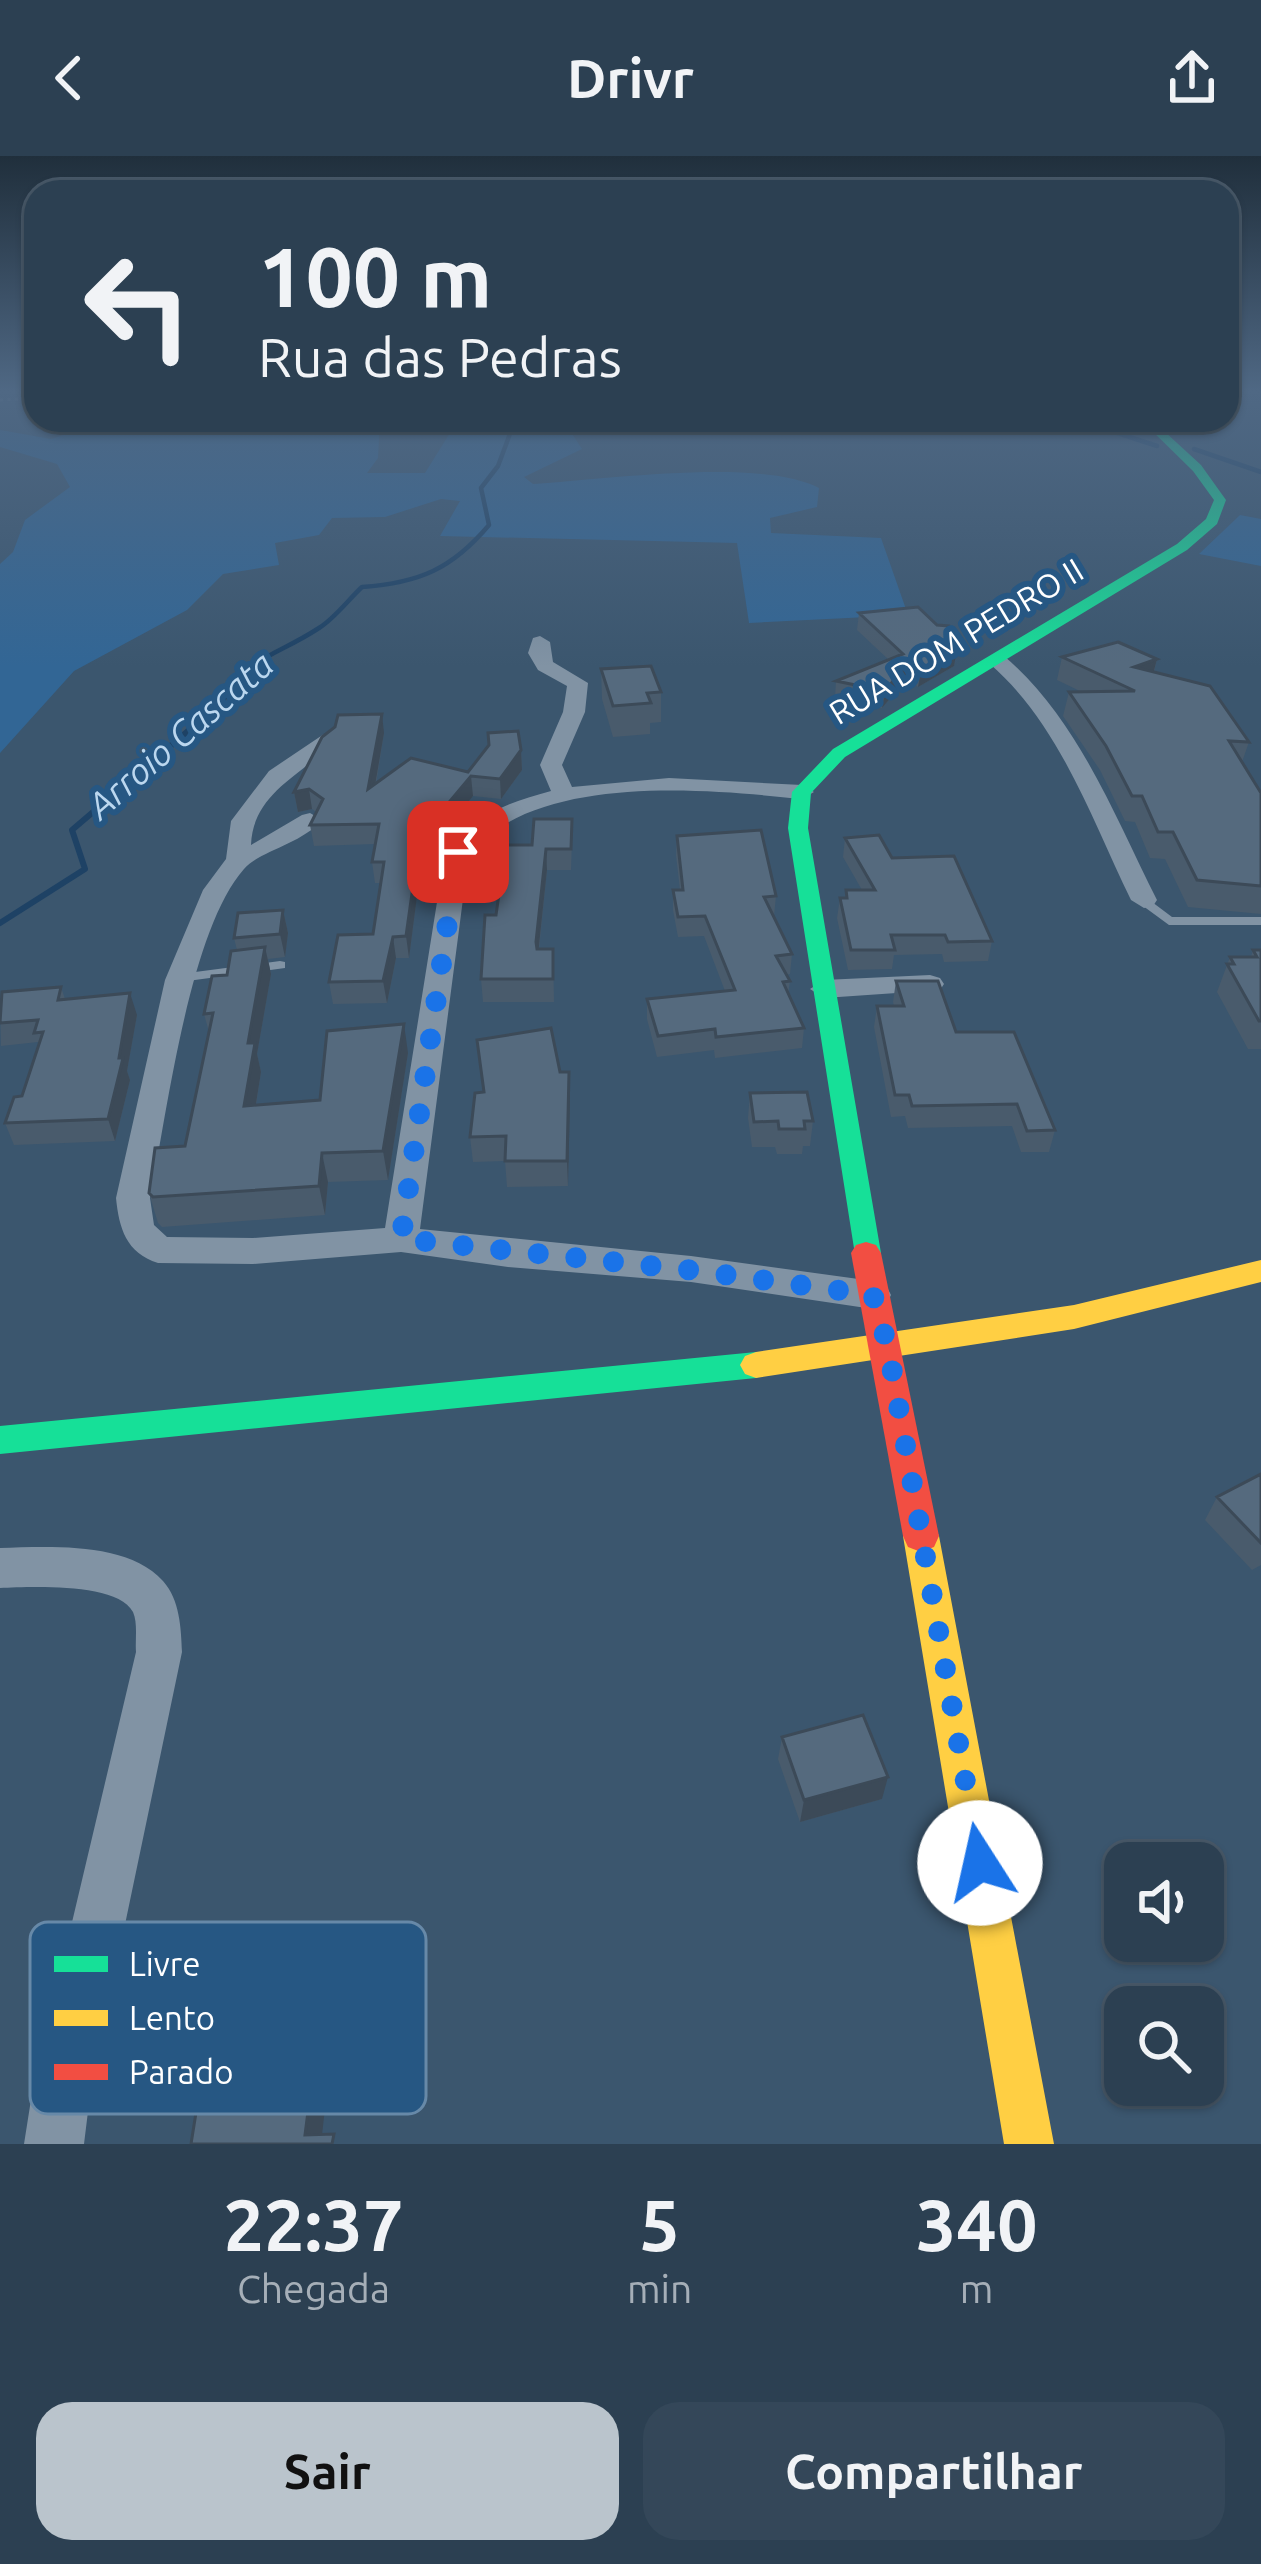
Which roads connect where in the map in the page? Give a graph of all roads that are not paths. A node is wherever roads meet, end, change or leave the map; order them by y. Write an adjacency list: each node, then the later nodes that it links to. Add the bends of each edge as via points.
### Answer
1 (1207, 482): 3 (street, RUA DOM PEDRO II, via 1220,500 1212,521 1182,547)
2 (540, 642): 6 (street, via 545,666 578,682 551,765)
3 (997, 660): 5 (street, RUA DOM PEDRO II, via 839,753); 9 (street, via 1046,712)
4 (324, 741): 8 (street, via 262,790 239,830)
5 (802, 792): 6 (street, via 709,784); 14 (street, via 798,827)
6 (563, 795): 15 (street, via 481,824 458,852)
7 (310, 820): 8 (street)
8 (239, 860): 12 (street, via 216,890)
9 (1144, 900): 10 (lane, via 1169,921)
10 (1261, 921)
11 (280, 965): 12 (lane)
12 (180, 977): 15 (street, via 133,1198 137,1230 158,1250)
13 (930, 984): 14 (street)
14 (824, 989): 17 (street)
15 (401, 1239): 17 (street)
16 (1261, 1271): 18 (street, via 1074,1317)
17 (873, 1295): 18 (street)
18 (888, 1347): 19 (street); 24 (street)
19 (0, 1440)
20 (0, 1568): 21 (street, via 54,1566 118,1579 147,1594 158,1618 159,1652)
21 (99, 1922)
22 (58, 2114): 23 (street)
23 (54, 2144)
24 (1029, 2144)

